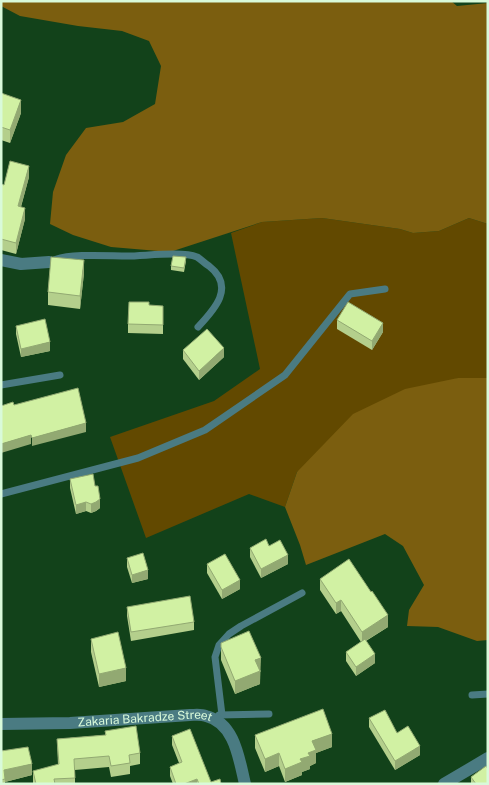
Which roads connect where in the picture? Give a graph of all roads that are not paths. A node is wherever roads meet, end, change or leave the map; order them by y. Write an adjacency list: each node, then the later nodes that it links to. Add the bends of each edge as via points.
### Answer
1 (1, 260): 2 (street, via 21,264)
2 (49, 262): 4 (lane, via 75,257 197,257 222,282 221,298 216,308)
3 (385, 289): 7 (lane, via 350,294 285,374 204,430 138,458)
4 (198, 327)
5 (60, 374): 6 (lane)
6 (1, 385)
7 (1, 494)
8 (302, 593): 12 (lane, via 241,626 219,645 215,657)
9 (488, 694): 10 (lane)
10 (472, 695)
11 (269, 714): 12 (lane)
12 (222, 715): 13 (lane)
13 (206, 716): 14 (street, Zakaria Bakradze Street); 16 (street, Zakaria Bakradze Street, via 230,733)
14 (1, 724)
15 (488, 758): 17 (street)
16 (245, 784)
17 (444, 784)

